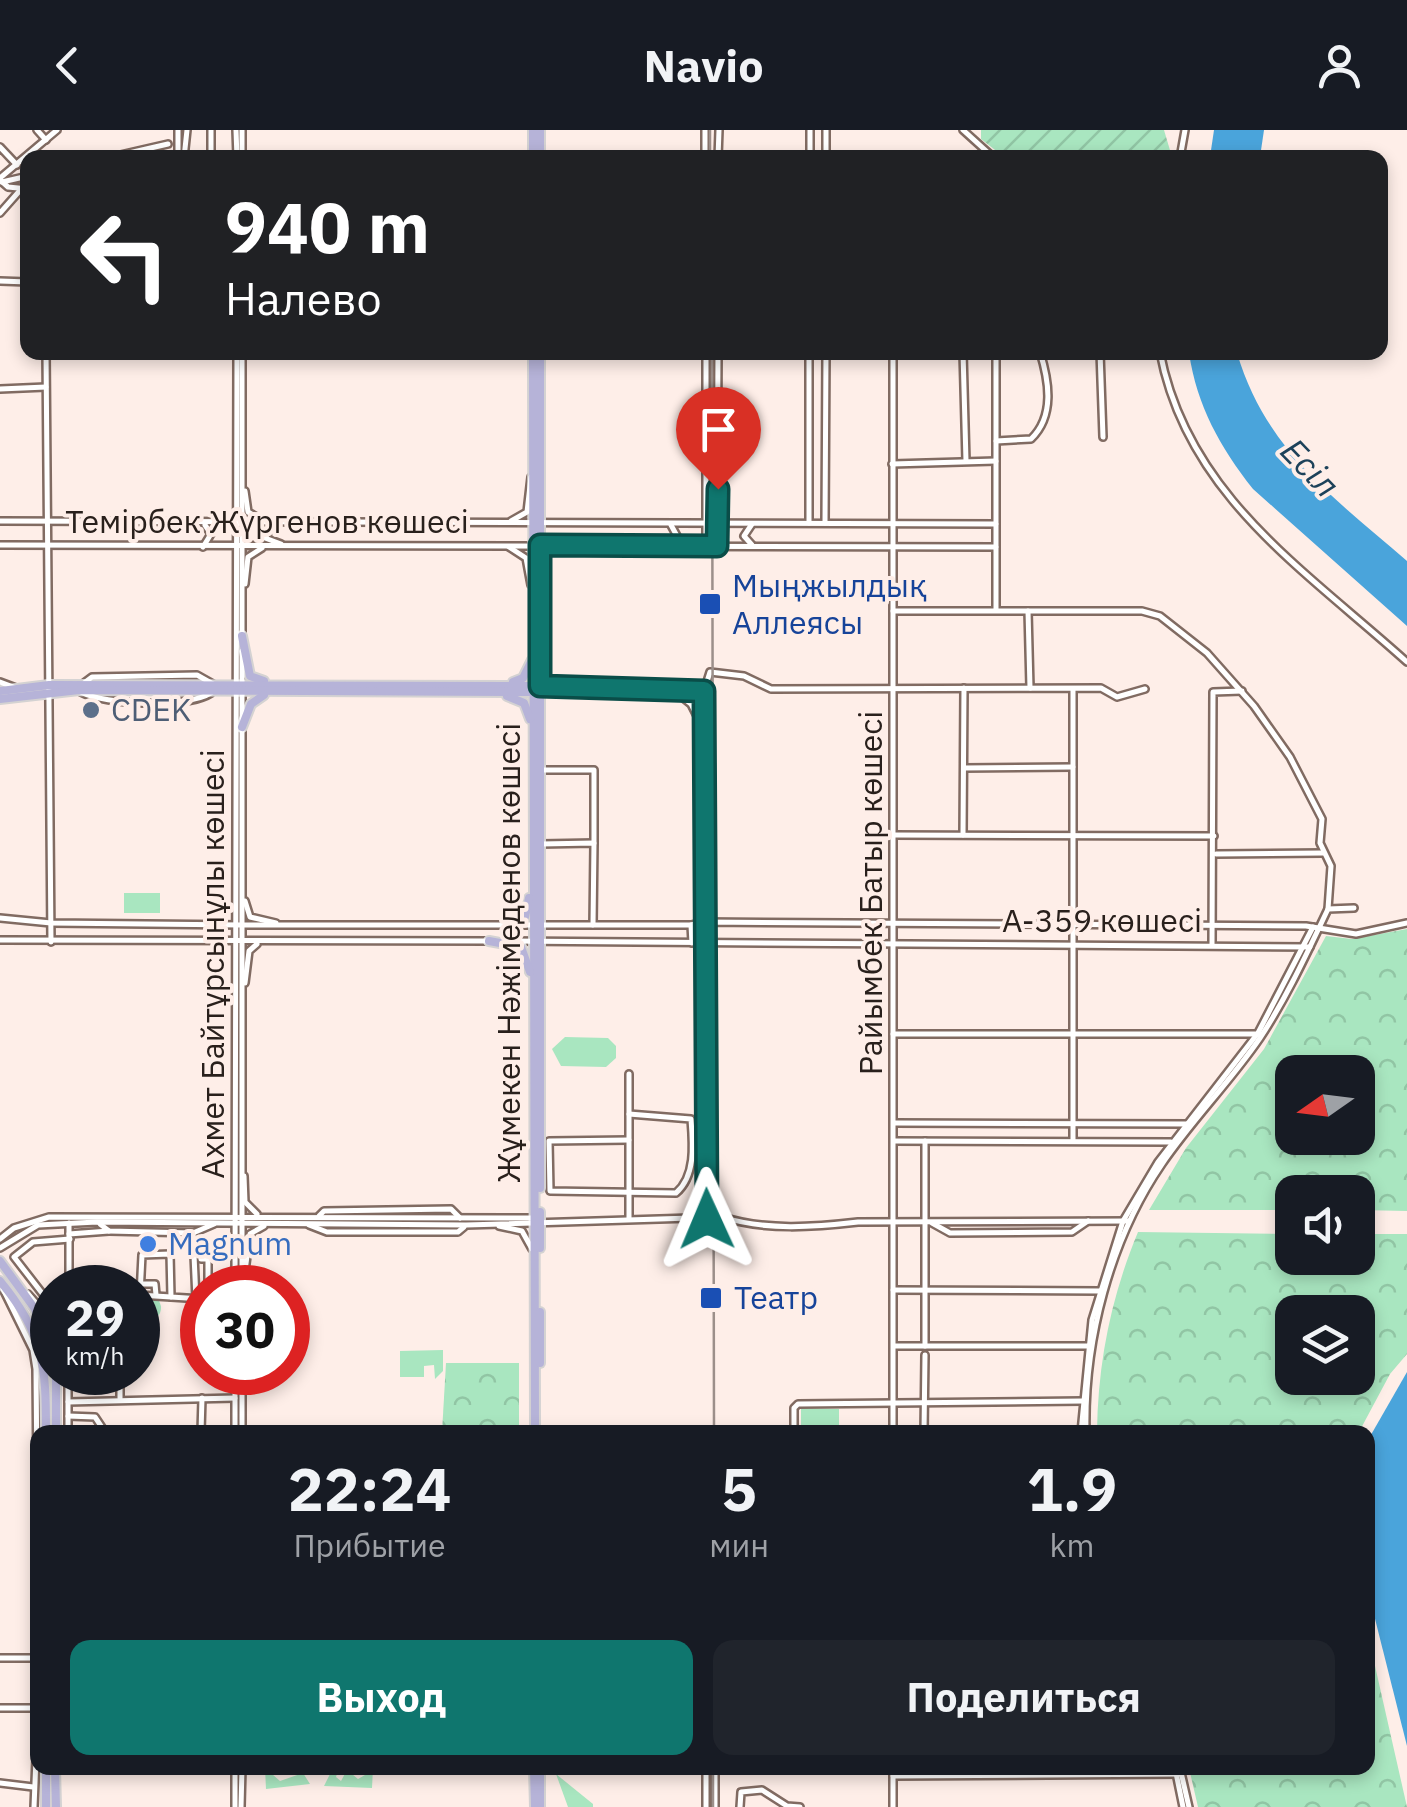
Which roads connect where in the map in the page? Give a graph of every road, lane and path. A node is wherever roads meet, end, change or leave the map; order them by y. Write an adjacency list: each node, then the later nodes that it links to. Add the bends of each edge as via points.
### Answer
1 (37, 130): 4 (street)
2 (57, 130): 4 (street)
3 (964, 130): 9 (street)
4 (46, 140): 7 (street)
5 (168, 144): 8 (street)
6 (0, 147): 11 (street)
7 (34, 150)
8 (142, 150)
9 (985, 150)
10 (20, 162): 11 (street)
11 (16, 165): 12 (street)
12 (1, 180)
13 (20, 193): 14 (street)
14 (0, 213)
15 (46, 360): 30 (street)
16 (239, 360): 29 (street)
17 (536, 360): 38 (main road, Жұмекен Нәжімеденов көшесі)
18 (536, 360): 47 (main road, Жұмекен Нәжімеденов көшесі)
19 (706, 360): 48 (street)
20 (718, 360): 49 (street)
21 (810, 360): 40 (street)
22 (826, 360): 39 (street)
23 (893, 360): 36 (street, Райымбек Батыр көшесі)
24 (963, 360): 34 (street)
25 (996, 360): 33 (street)
26 (1042, 360): 33 (street, via 1049,397 1039,430 1032,439)
27 (1100, 360): 32 (street)
28 (1162, 360): 78 (street, via 1181,427 1212,479 1250,523)
29 (239, 375): 37 (street); 44 (street)
30 (46, 387): 31 (street); 42 (street)
31 (0, 388)
32 (1103, 437)
33 (996, 441): 35 (street)
34 (966, 461): 35 (street); 36 (street)
35 (996, 461): 56 (street)
36 (892, 464): 55 (street, Райымбек Батыр көшесі)
37 (242, 473): 44 (street); 45 (street, via 248,512)
38 (533, 473): 47 (main road, Жұмекен Нәжімеденов көшесі); 52 (street, via 527,512)
39 (824, 497): 40 (street, via 820,510 813,510); 51 (street)
40 (810, 499): 50 (street)
41 (0, 522): 42 (street, Темірбек Жүргенов көшесі)
42 (48, 522): 43 (street, Темірбек Жүргенов көшесі); 57 (street)
43 (202, 522): 44 (street, Темірбек Жүргенов көшесі); 63 (street, via 211,534)
44 (239, 522): 45 (street, Темірбек Жүргенов көшесі); 64 (street)
45 (270, 523): 46 (street, Темірбек Жүргенов көшесі)
46 (310, 523): 52 (street, Темірбек Жүргенов көшесі); 66 (street, via 265,531 269,542)
47 (536, 523): 52 (street, Темірбек Жүргенов көшесі); 53 (street, Темірбек Жүргенов көшесі); 60 (main road, Жұмекен Нәжімеденов көшесі)
48 (706, 523): 49 (street, Темірбек Жүргенов көшесі); 53 (street, Темірбек Жүргенов көшесі); 67 (street)
49 (717, 523): 54 (street, Темірбек Жүргенов көшесі); 62 (street)
50 (810, 523): 51 (street, Темірбек Жүргенов көшесі); 54 (street, Темірбек Жүргенов көшесі)
51 (825, 523): 55 (street, Темірбек Жүргенов көшесі)
52 (498, 524)
53 (668, 524): 61 (street, via 677,536)
54 (752, 524): 68 (street, via 744,536)
55 (892, 524): 56 (street, Темірбек Жүргенов көшесі); 69 (street, Райымбек Батыр көшесі)
56 (996, 524): 70 (street)
57 (48, 544): 58 (street, Темірбек Жүргенов көшесі); 63 (street, Темірбек Жүргенов көшесі); 82 (street)
58 (0, 545)
59 (501, 545): 60 (street, Темірбек Жүргенов көшесі); 66 (street, Темірбек Жүргенов көшесі); 71 (street, via 526,558)
60 (537, 545): 61 (street, Темірбек Жүргенов көшесі); 71 (main road, Жұмекен Нәжімеденов көшесі); 89 (main road, Жұмекен Нәжімеденов көшесі)
61 (664, 546): 67 (street, Темірбек Жүргенов көшесі)
62 (717, 546): 67 (street, Темірбек Жүргенов көшесі); 68 (street, Темірбек Жүргенов көшесі)
63 (203, 547): 64 (street, Темірбек Жүргенов көшесі)
64 (239, 547): 65 (street, Темірбек Жүргенов көшесі); 72 (street); 97 (street)
65 (264, 547): 66 (street, Темірбек Жүргенов көшесі); 72 (street, via 248,557)
66 (307, 547)
67 (706, 547)
68 (755, 547): 69 (street, Темірбек Жүргенов көшесі)
69 (892, 547): 70 (street, Темірбек Жүргенов көшесі); 75 (street, Райымбек Батыр көшесі)
70 (996, 547): 73 (street)
71 (533, 595): 77 (main road, Жұмекен Нәжімеденов көшесі)
72 (242, 596): 76 (street)
73 (996, 610): 74 (street); 75 (street)
74 (1028, 610): 86 (street); 95 (street, via 1154,613)
75 (893, 611): 92 (street, Райымбек Батыр көшесі)
76 (242, 636): 80 (main road, via 250,676); 97 (street)
77 (533, 656): 88 (main road, via 523,678); 89 (main road, Жұмекен Нәжімеденов көшесі)
78 (1407, 662)
79 (0, 682): 81 (street)
80 (288, 685): 88 (main road); 97 (main road)
81 (16, 688): 82 (main road); 93 (main road)
82 (49, 688): 83 (main road); 98 (main road); 119 (street)
83 (80, 688): 84 (main road); 84 (street, via 100,700 178,702 199,700)
84 (214, 688): 97 (main road)
85 (964, 688): 86 (street); 92 (street); 103 (street)
86 (1030, 688): 87 (street)
87 (1073, 688): 90 (street, via 1101,688 1114,696); 102 (street)
88 (501, 689): 89 (main road); 96 (main road); 100 (main road, via 524,703)
89 (537, 689): 91 (street); 100 (main road, Жұмекен Нәжімеденов көшесі); 104 (main road, Жұмекен Нәжімеденов көшесі)
90 (1145, 689)
91 (674, 690): 94 (street); 101 (street)
92 (894, 690): 94 (street, via 771,689 714,671 706,675); 105 (street, Райымбек Батыр көшесі)
93 (0, 691)
94 (704, 691): 101 (street)
95 (1242, 691): 108 (street, via 1212,692); 112 (street, via 1290,756 1322,819)
96 (270, 692): 97 (main road); 99 (main road, via 251,704)
97 (239, 693): 99 (street, Ахмет Байтұрсынұлы көшесі); 123 (street, Ахмет Байтұрсынұлы көшесі)
98 (0, 699)
99 (242, 727): 114 (street, Ахмет Байтұрсынұлы көшесі)
100 (534, 727): 113 (main road, Жұмекен Нәжімеденов көшесі)
101 (704, 729): 118 (street)
102 (1073, 767): 103 (street); 107 (street)
103 (964, 768): 106 (street)
104 (540, 770): 109 (street, via 594,770); 110 (main road, Жұмекен Нәжімеденов көшесі)
105 (893, 835): 106 (street); 121 (street, Райымбек Батыр көшесі)
106 (963, 835): 107 (street)
107 (1073, 835): 108 (street); 130 (street)
108 (1214, 836): 111 (street)
109 (594, 843): 110 (street); 128 (street)
110 (541, 844): 120 (main road, Жұмекен Нәжімеденов көшесі)
111 (1215, 854): 112 (street); 131 (street)
112 (1323, 854): 116 (street, via 1330,866)
113 (534, 874): 120 (main road, Жұмекен Нәжімеденов көшесі); 127 (main road, via 528,913)
114 (242, 888): 123 (street, Ахмет Байтұрсынұлы көшесі); 124 (street, via 250,917)
115 (1354, 908): 116 (street)
116 (1328, 909): 132 (street)
117 (0, 918): 119 (street)
118 (703, 922): 121 (street); 129 (street); 142 (street)
119 (50, 923): 123 (street); 135 (street)
120 (537, 924): 127 (street); 128 (street); 134 (main road, Жұмекен Нәжімеденов көшесі)
121 (893, 924): 130 (street); 143 (street, Райымбек Батыр көшесі)
122 (1407, 924): 132 (street, via 1356,934)
123 (239, 925): 124 (street); 136 (street, Ахмет Байтұрсынұлы көшесі)
124 (280, 925): 125 (street)
125 (373, 925): 126 (street); 138 (street)
126 (400, 925): 127 (street); 139 (street)
127 (511, 925)
128 (592, 925): 129 (street)
129 (690, 925): 141 (street)
130 (1071, 925): 131 (street); 144 (street)
131 (1213, 926): 132 (street); 145 (street)
132 (1316, 928): 146 (street)
133 (0, 940): 135 (street, А-359 көшесі)
134 (537, 941): 140 (street, А-359 көшесі); 141 (street, А-359 көшесі); 147 (main road, Жұмекен Нәжімеденов көшесі); 170 (main road, Жұмекен Нәжімеденов көшесі)
135 (51, 942): 136 (street, А-359 көшесі)
136 (239, 942): 137 (street, А-359 көшесі); 148 (street, Ахмет Байтұрсынұлы көшесі); 169 (street, Ахмет Байтұрсынұлы көшесі)
137 (262, 942): 138 (street, А-359 көшесі); 148 (street, via 248,951)
138 (373, 942): 139 (street, А-359 көшесі)
139 (398, 942): 140 (street, А-359 көшесі)
140 (488, 942): 147 (main road, via 524,950)
141 (692, 942): 142 (street, А-359 көшесі)
142 (704, 943): 143 (street, А-359 көшесі); 163 (street)
143 (892, 943): 144 (street, А-359 көшесі); 149 (street, Райымбек Батыр көшесі)
144 (1072, 943): 145 (street, А-359 көшесі); 150 (street)
145 (1212, 944): 146 (street, А-359 көшесі)
146 (1308, 946): 151 (street)
147 (534, 986): 170 (main road, Жұмекен Нәжімеденов көшесі)
148 (242, 990): 162 (street, Ахмет Байтұрсынұлы көшесі)
149 (893, 1034): 150 (street); 154 (street, Райымбек Батыр көшесі)
150 (1071, 1034): 151 (street); 156 (street)
151 (1260, 1034): 155 (street)
152 (630, 1074): 153 (street)
153 (629, 1114): 157 (street); 164 (street, via 687,1116 692,1166 676,1194)
154 (894, 1123): 156 (street); 158 (street, Райымбек Батыр көшесі)
155 (1191, 1124): 156 (street); 161 (street)
156 (1072, 1125): 160 (street)
157 (629, 1140): 164 (street); 164 (street, via 549,1141 550,1191)
158 (894, 1141): 159 (street); 175 (street, Райымбек Батыр көшесі)
159 (925, 1141): 160 (street); 171 (street)
160 (1073, 1141): 161 (street)
161 (1175, 1143): 173 (street)
162 (242, 1167): 165 (street, via 250,1209); 169 (street, Ахмет Байтұрсынұлы көшесі)
163 (706, 1186): 166 (street); 168 (street)
164 (629, 1193): 167 (street)
165 (290, 1217): 169 (street); 170 (street, via 451,1209 460,1218)
166 (724, 1217): 168 (street); 175 (street, via 764,1225)
167 (628, 1219): 168 (street); 170 (street)
168 (707, 1219)
169 (238, 1220): 176 (street); 178 (street); 183 (street, via 49,1217); 191 (street, Ахмет Байтұрсынұлы көшесі)
170 (537, 1221): 179 (street); 193 (main road, Жұмекен Нәжімеденов көшесі); 229 (main road, Жұмекен Нәжімеденов көшесі)
171 (927, 1221): 172 (street); 172 (street, via 950,1233 1072,1232); 175 (street); 198 (street)
172 (1088, 1221): 173 (street)
173 (1126, 1221): 199 (street)
174 (98, 1222): 176 (street); 177 (street); 180 (street)
175 (893, 1222): 197 (street, Райымбек Батыр көшесі)
176 (216, 1223): 181 (street)
177 (68, 1224): 182 (street); 184 (street, via 38,1225)
178 (279, 1224): 179 (street); 192 (street, via 250,1234)
179 (476, 1224): 193 (street, via 522,1231 532,1246)
180 (109, 1231): 181 (street); 182 (street)
181 (193, 1233): 189 (street)
182 (70, 1237): 187 (street); 194 (street, via 33,1242 14,1257)
183 (0, 1239)
184 (0, 1248)
185 (201, 1259): 190 (street)
186 (0, 1261): 196 (main road)
187 (69, 1265)
188 (141, 1265): 201 (street, via 142,1255 171,1254)
189 (196, 1265)
190 (208, 1265)
191 (239, 1265)
192 (243, 1265)
193 (535, 1276): 230 (main road, Жұмекен Нәжімеденов көшесі)
194 (30, 1278)
195 (0, 1282): 221 (street, via 33,1350); 222 (main road, via 27,1315 41,1347)
196 (22, 1290): 202 (street); 204 (main road)
197 (894, 1290): 198 (street); 205 (street, Райымбек Батыр көшесі)
198 (924, 1290): 199 (street); 206 (street)
199 (1102, 1291): 207 (street)
200 (160, 1296): 201 (street)
201 (171, 1297): 203 (street)
202 (30, 1298)
203 (180, 1298)
204 (30, 1304)
205 (894, 1346): 206 (street); 216 (street, Райымбек Батыр көшесі)
206 (925, 1346): 207 (street)
207 (1090, 1346): 218 (street)
208 (925, 1354): 217 (street)
209 (56, 1395): 223 (main road)
210 (68, 1395): 219 (street)
211 (235, 1395): 215 (street)
212 (238, 1395): 228 (street)
213 (120, 1398): 214 (street); 219 (street)
214 (202, 1398): 215 (street); 226 (street)
215 (235, 1398): 227 (street)
216 (894, 1401): 217 (street); 231 (street, via 798,1404); 232 (street, Райымбек Батыр көшесі)
217 (924, 1401): 218 (street); 233 (street)
218 (1084, 1401): 234 (street)
219 (68, 1402): 220 (street)
220 (68, 1416): 224 (street); 225 (street, via 95,1417)
221 (35, 1425)
222 (46, 1425)
223 (56, 1425)
224 (68, 1425)
225 (100, 1425)
226 (201, 1425)
227 (237, 1425)
228 (238, 1425)
229 (537, 1425)
230 (537, 1425)
231 (794, 1425)
232 (893, 1425)
233 (924, 1425)
234 (1083, 1425)
235 (0, 1658): 236 (street)
236 (30, 1658)
237 (0, 1708): 238 (street)
238 (30, 1709)
239 (34, 1775): 249 (street)
240 (46, 1775): 251 (main road)
241 (55, 1775): 252 (main road)
242 (238, 1775): 253 (street)
243 (538, 1775): 254 (main road)
244 (706, 1775): 255 (street)
245 (715, 1775): 256 (street)
246 (893, 1775): 259 (street)
247 (1179, 1775): 260 (street)
248 (0, 1783): 249 (street)
249 (33, 1788): 250 (street)
250 (34, 1807)
251 (46, 1807)
252 (56, 1807)
253 (238, 1807)
254 (538, 1807)
255 (706, 1807)
256 (715, 1807)
257 (740, 1807): 258 (street, via 741,1792 752,1790)
258 (800, 1807)
259 (893, 1807)
260 (1186, 1807)

